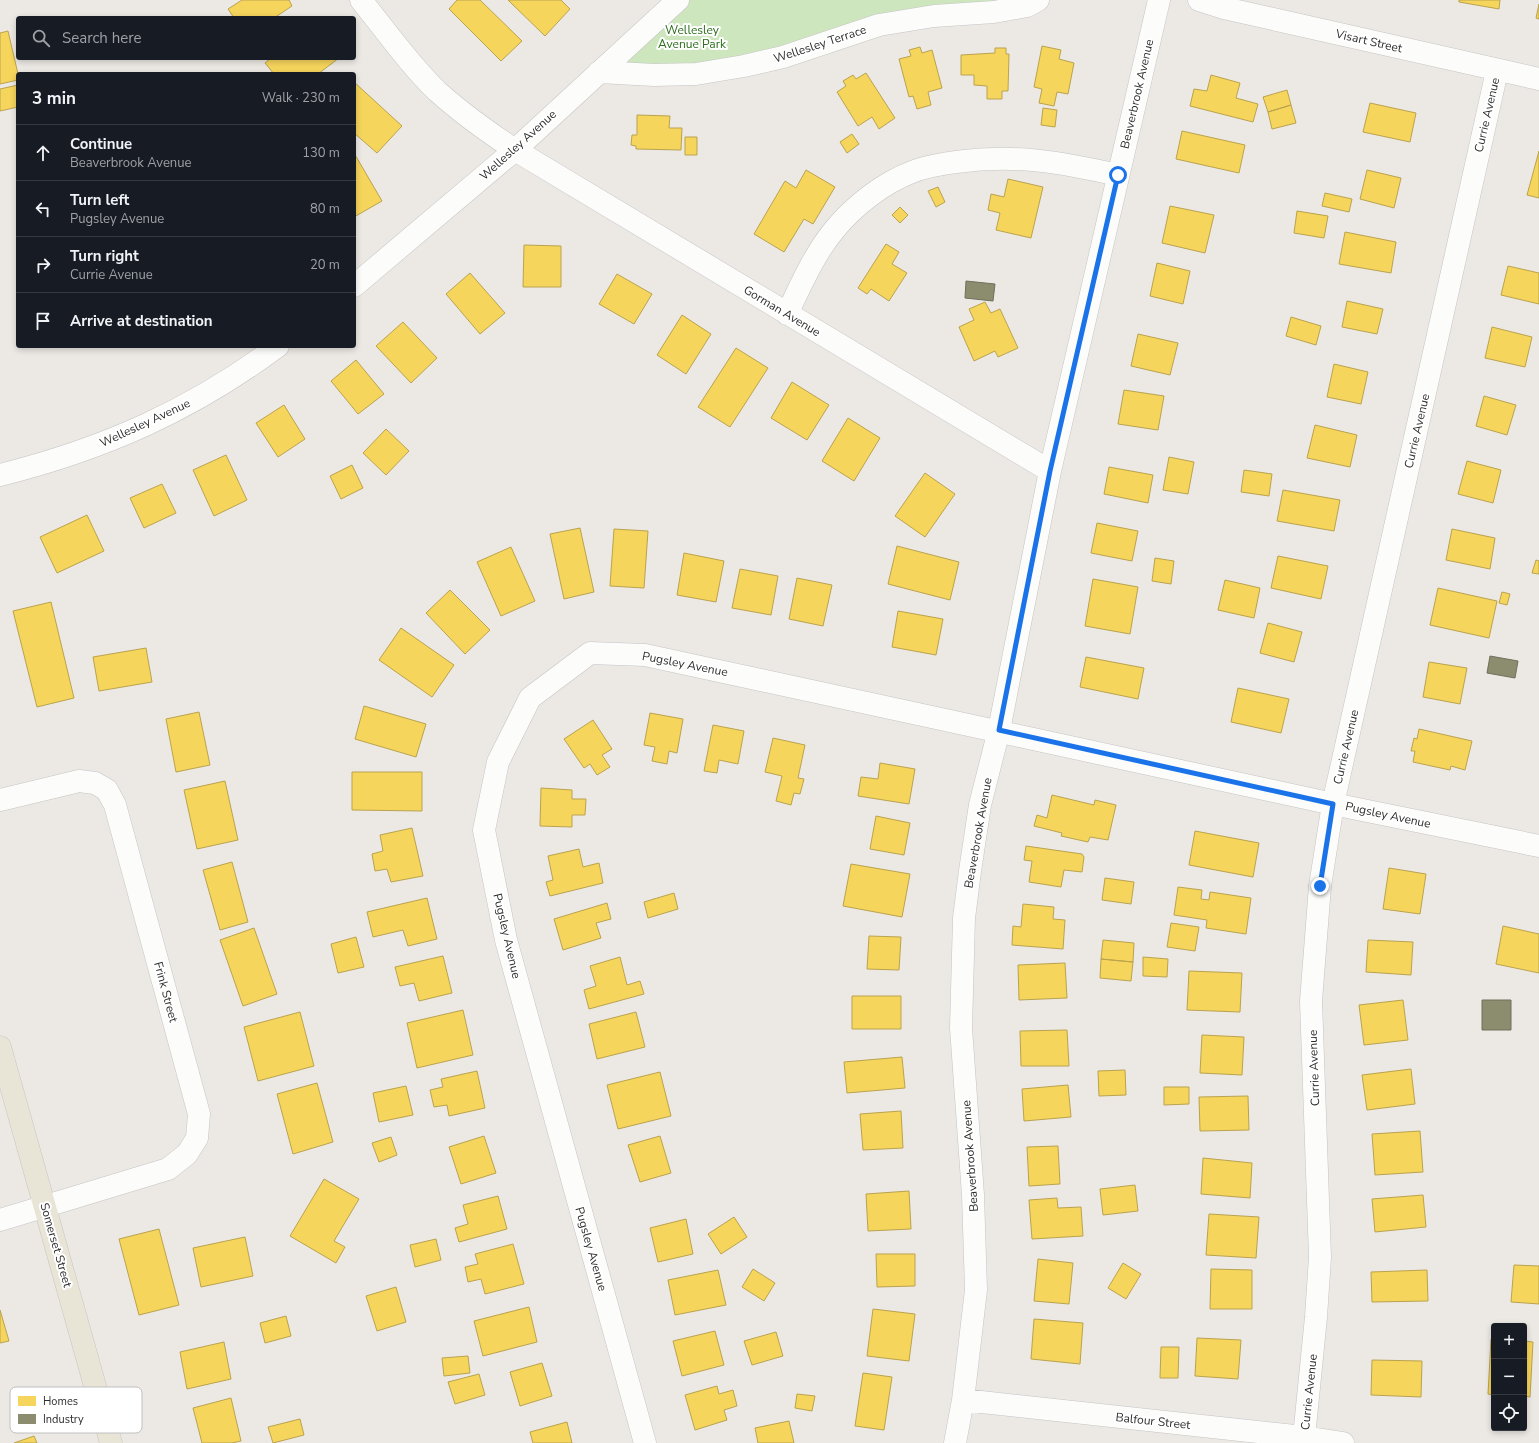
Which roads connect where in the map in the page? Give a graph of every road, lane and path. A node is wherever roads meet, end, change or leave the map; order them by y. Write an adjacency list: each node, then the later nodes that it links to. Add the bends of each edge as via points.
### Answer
1 (362, 0): 9 (street, Gorman Avenue, via 405,57 437,91 472,120)
2 (678, 0): 7 (street, Wellesley Avenue)
3 (1038, 0): 7 (street, Wellesley Terrace, via 1027,6 994,12 934,16 879,25 784,57 696,74)
4 (1159, 0): 10 (street, Beaverbrook Avenue)
5 (1199, 0): 6 (street, Visart Street, via 1231,10)
6 (1497, 71): 8 (street, Visart Street); 18 (street, Currie Avenue)
7 (599, 72): 9 (street, Wellesley Avenue)
8 (1539, 80)
9 (515, 150): 11 (street, Wellesley Avenue); 12 (street, Gorman Avenue)
10 (1118, 175): 12 (street, via 1066,164 1017,158 981,159 912,172 870,196 835,229 814,260); 14 (street, Beaverbrook Avenue)
11 (356, 284)
12 (787, 314): 14 (street, Gorman Avenue)
13 (275, 348): 15 (street, Wellesley Avenue, via 188,405 138,430 69,455)
14 (1050, 471): 16 (street, Beaverbrook Avenue)
15 (0, 475)
16 (999, 730): 18 (street, Pugsley Avenue); 24 (street, Beaverbrook Avenue, via 980,805 964,918 961,1028 973,1195 976,1290); 28 (street, Pugsley Avenue, via 645,655 590,653 530,698 498,762 484,830 506,940)
17 (0, 800): 21 (street, Frink Street, via 79,781 95,783 107,790 115,805 200,1114 197,1138 187,1154 168,1169)
18 (1333, 804): 19 (street, Pugsley Avenue); 26 (street, Currie Avenue, via 1320,886 1311,1001 1320,1257)
19 (1539, 846)
20 (0, 1047): 21 (main road, Somerset Street)
21 (45, 1207): 22 (street, Frink Street); 23 (main road, Somerset Street)
22 (0, 1220)
23 (95, 1387)
24 (963, 1400): 26 (street, Balfour Street); 29 (street, Beaverbrook Avenue)
25 (108, 1433): 27 (main road, Somerset Street)
26 (1304, 1437): 30 (street, Balfour Street)
27 (111, 1443)
28 (645, 1443)
29 (955, 1443)
30 (1343, 1443)

